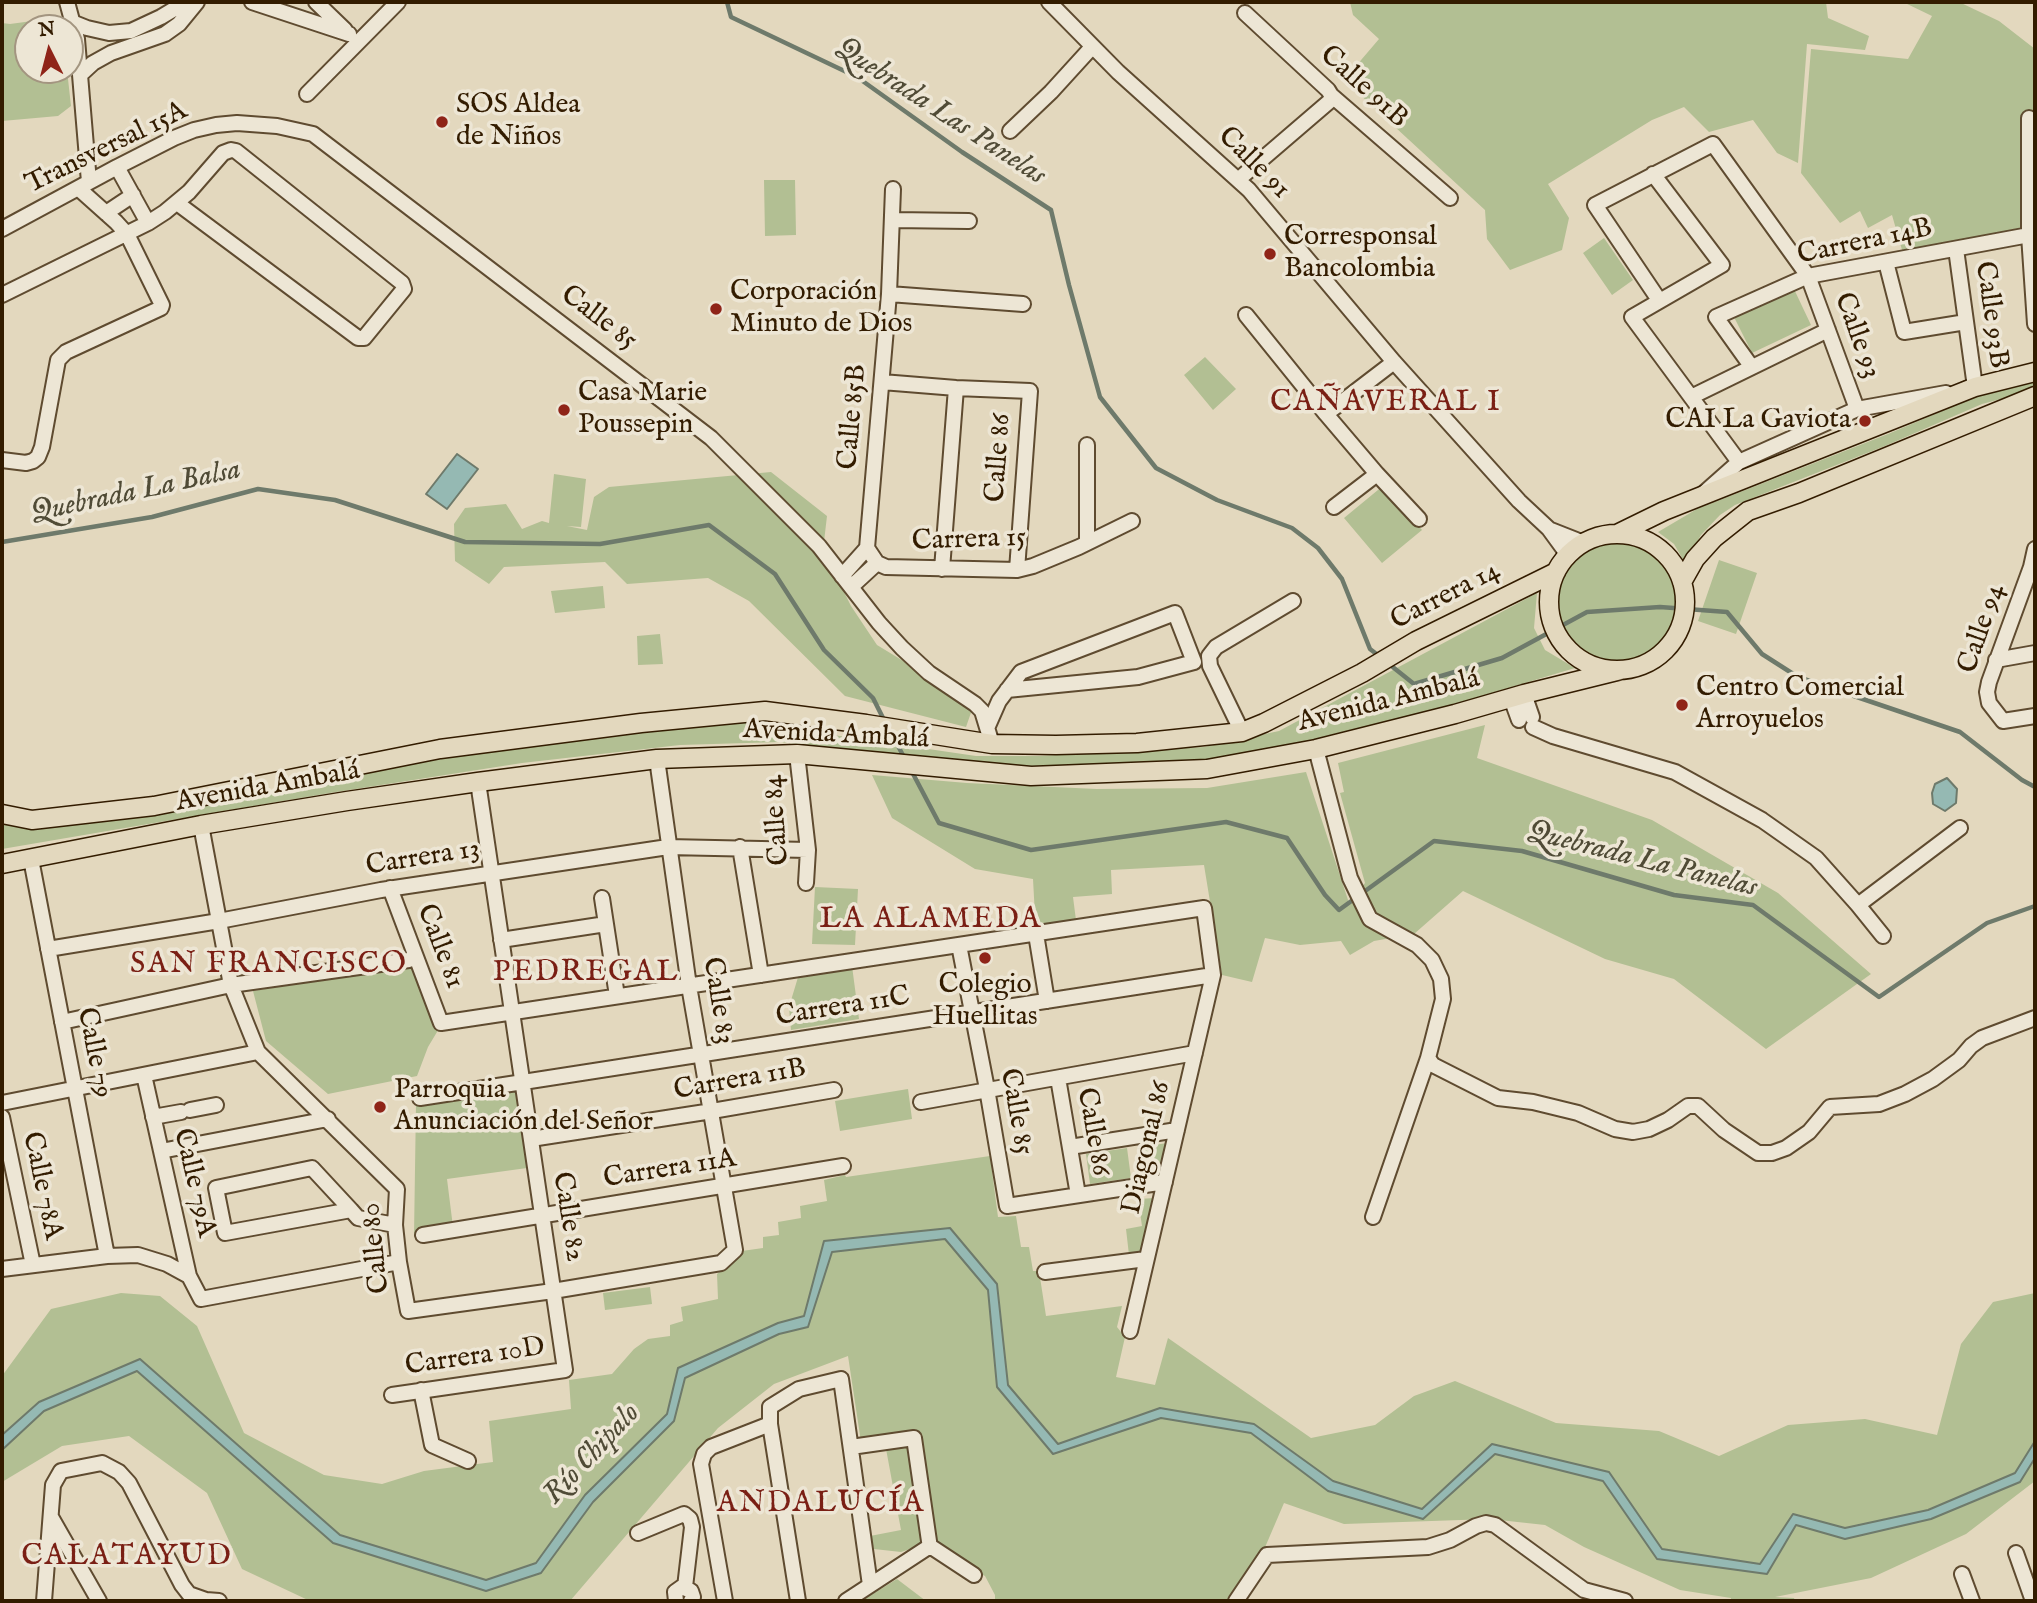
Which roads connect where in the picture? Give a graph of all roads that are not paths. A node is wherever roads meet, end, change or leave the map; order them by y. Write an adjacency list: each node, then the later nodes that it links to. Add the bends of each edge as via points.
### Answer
1 (187, 2): 9 (street, via 131,31)
2 (197, 2): 12 (street, via 165,34)
3 (252, 2): 10 (street)
4 (316, 2): 10 (street)
5 (398, 2): 10 (street)
6 (1049, 2): 11 (street, Calle 91)
7 (1245, 13): 16 (street, Calle 91B)
8 (84, 26): 9 (street)
9 (120, 32): 12 (street)
10 (354, 38): 15 (street)
11 (1093, 47): 19 (street); 23 (street, Calle 91)
12 (123, 48): 13 (street)
13 (84, 71)
14 (80, 84): 24 (street)
15 (307, 94)
16 (1331, 95): 23 (street, via 1331,100); 27 (street, Calle 91B)
17 (2029, 118): 20 (street)
18 (237, 123): 21 (street, Transversal 15A, via 194,130); 79 (street, Calle 85, via 313,134 711,438 819,546)
19 (1010, 131)
20 (2033, 148): 30 (street)
21 (117, 166): 24 (street, Transversal 15A); 26 (street)
22 (1653, 174): 40 (street, Calle 93, via 1713,144); 43 (street, via 1595,205); 43 (street, via 1722,265)
23 (1239, 179): 49 (street, Calle 91)
24 (84, 185): 29 (street); 34 (street, Transversal 15A)
25 (893, 189): 31 (street, Calle 85B)
26 (132, 195): 29 (street); 33 (street)
27 (1450, 198)
28 (177, 203): 28 (street, via 223,153 236,151 404,289 364,338 358,338); 33 (street)
29 (106, 213): 35 (street)
30 (2032, 215): 36 (street)
31 (893, 220): 32 (street); 41 (street, Calle 85B)
32 (969, 221)
33 (148, 223): 35 (street)
34 (2, 229)
35 (127, 234): 42 (street); 60 (street, via 161,308 66,352 58,360 38,457 26,463)
36 (2029, 235): 37 (street, Carrera 14B); 38 (street)
37 (1956, 249): 39 (street, Carrera 14B); 47 (street, Calle 93B)
38 (2033, 252): 46 (street)
39 (1886, 262): 40 (street, Carrera 14B); 47 (street, via 1904,332)
40 (1808, 276): 48 (street, Calle 93); 50 (street, Carrera 14B, via 1716,317)
41 (889, 294): 44 (street); 52 (street, Calle 85B)
42 (2, 295)
43 (1659, 300): 56 (street, via 1632,317)
44 (1023, 304)
45 (1246, 315): 58 (street)
46 (2035, 316)
47 (1966, 321): 53 (street, Calle 93B)
48 (1828, 330): 50 (street); 57 (street, Calle 93)
49 (1394, 362): 58 (street); 67 (street, Calle 91)
50 (1751, 366): 56 (street)
51 (2035, 372): 53 (main road)
52 (882, 382): 54 (street); 71 (street, Calle 85B)
53 (1975, 387): 57 (street); 63 (main road)
54 (956, 388): 76 (street); 77 (street, Calle 86, via 1030,391)
55 (2035, 396): 80 (main road, via 1748,512 1713,538 1695,559)
56 (1690, 397): 61 (street)
57 (1857, 409): 61 (street)
58 (1326, 414): 62 (street)
59 (1087, 445): 69 (street)
60 (2, 460)
61 (1739, 462): 63 (street)
62 (1377, 474): 64 (street); 65 (street)
63 (1698, 498): 68 (main road)
64 (1334, 508)
65 (1419, 519)
66 (1132, 521): 69 (street, Carrera 15)
67 (1549, 529): 70 (street); 73 (street)
68 (1617, 534): 70 (main road); 80 (main road, via 1641,539 1662,551 1678,570)
69 (1087, 543): 77 (street, Carrera 15)
70 (1584, 543): 73 (main road)
71 (867, 548): 74 (street); 79 (street)
72 (2035, 549): 75 (street, Calle 94)
73 (1568, 555): 78 (main road)
74 (877, 563): 76 (street, Carrera 15); 79 (street, Carrera 15)
75 (2033, 567): 83 (street, Calle 94)
76 (942, 569): 77 (street, Carrera 15)
77 (1017, 570)
78 (1556, 572): 84 (main road, via 1549,604 1555,635 1589,664); 85 (main road, Carrera 14, via 1406,646)
79 (847, 581): 89 (street, Calle 85, via 902,648 975,704)
80 (1684, 588): 84 (main road, via 1685,615 1677,635 1648,663)
81 (1293, 601): 90 (street, via 1216,647 1209,656)
82 (2035, 653): 83 (street)
83 (1996, 660): 88 (street, Calle 94, via 1987,692 1989,703 2003,721)
84 (1622, 670): 87 (main road, Avenida Ambalá)
85 (1362, 673): 90 (main road, Avenida Ambalá)
86 (1003, 695): 86 (street, via 1021,672 1175,613 1194,662 1138,677); 89 (street)
87 (1517, 696): 92 (main road, Avenida Ambalá); 108 (street, via 1531,722 1553,736 1675,772 1762,820 1815,859)
88 (2035, 716)
89 (988, 726): 91 (street, Calle 85)
90 (1242, 732): 91 (main road, Avenida Ambalá, via 1137,743)
91 (992, 744): 96 (main road, Avenida Ambalá, via 765,711 440,749 154,806 32,820)
92 (1316, 749): 93 (main road, Avenida Ambalá, via 1207,769 1031,776); 130 (street, via 1350,878 1370,919 1417,945 1433,960 1441,979 1443,999)
93 (797, 754): 94 (main road, Avenida Ambalá); 101 (street, Calle 84)
94 (657, 759): 95 (main road, Avenida Ambalá); 99 (street, Calle 83)
95 (478, 782): 97 (main road, Avenida Ambalá); 104 (street, Calle 82)
96 (2, 814)
97 (201, 825): 102 (main road, Avenida Ambalá); 109 (street, Calle 80)
98 (1960, 828): 108 (street)
99 (668, 847): 100 (street, Carrera 13); 104 (street, Carrera 13); 120 (street, Calle 83)
100 (740, 847): 101 (street, Carrera 13); 117 (street)
101 (808, 850): 105 (street, Calle 84)
102 (31, 859): 103 (main road, Avenida Ambalá); 115 (street, Calle 79)
103 (2, 864)
104 (491, 874): 106 (street, Carrera 13); 113 (street, Calle 82)
105 (806, 883)
106 (390, 888): 109 (street, Carrera 13); 123 (street, Calle 81, via 441,1023)
107 (602, 898): 110 (street)
108 (1858, 905): 112 (street)
109 (219, 920): 115 (street, Carrera 13); 119 (street, Calle 80)
110 (606, 924): 113 (street); 121 (street)
111 (1036, 934): 114 (street); 118 (street, via 1204,908); 122 (street)
112 (1883, 936)
113 (501, 940): 123 (street, Calle 82)
114 (959, 945): 117 (street); 124 (street, Calle 85)
115 (48, 949): 126 (street, Calle 79)
116 (410, 960): 119 (street)
117 (761, 975): 120 (street)
118 (1213, 975): 122 (street, Carrera 11C); 128 (street, Diagonal 86)
119 (231, 985): 126 (street); 127 (street, Calle 80)
120 (689, 986): 121 (street); 129 (street, Calle 83)
121 (617, 996): 123 (street)
122 (1046, 1001): 124 (street, Carrera 11C)
123 (512, 1012): 133 (street, Calle 82)
124 (972, 1013): 129 (street, Carrera 11C); 136 (street, Calle 85)
125 (2035, 1018): 130 (street, via 1982,1038 1959,1060 1905,1094 1879,1104 1830,1107 1809,1132 1772,1153 1758,1153 1698,1106 1688,1106 1648,1129 1615,1129 1578,1113 1498,1098 1433,1065)
126 (62, 1022): 134 (street, Calle 79)
127 (258, 1052): 131 (street); 144 (street, Calle 80)
128 (1195, 1053): 132 (street); 145 (street, Diagonal 86)
129 (700, 1054): 133 (street, Carrera 11C); 141 (street, Calle 83)
130 (1428, 1058): 155 (street)
131 (144, 1075): 134 (street); 143 (street, Calle 79A)
132 (1058, 1078): 136 (street); 147 (street, Calle 86)
133 (522, 1082): 137 (street, Carrera 11C); 146 (street, Calle 82)
134 (75, 1088): 139 (street); 158 (street, Calle 79)
135 (834, 1090): 141 (street, Carrera 11B)
136 (987, 1090): 138 (street); 152 (street, Calle 85, via 1006,1206)
137 (420, 1098)
138 (921, 1102)
139 (2, 1103)
140 (216, 1105): 143 (street)
141 (712, 1111): 146 (street, Carrera 11B); 151 (street, Calle 83)
142 (2, 1117): 161 (street, Calle 78A)
143 (153, 1117): 148 (street, Calle 79A)
144 (327, 1119): 148 (street); 156 (street, Calle 80, via 397,1189)
145 (1177, 1130): 147 (street); 150 (street, Diagonal 86)
146 (531, 1139): 154 (street, Calle 82)
147 (1070, 1147): 152 (street, Calle 86)
148 (161, 1151): 164 (street, Calle 79A)
149 (843, 1166): 151 (street, Carrera 11A)
150 (1165, 1182): 152 (street); 159 (street, Diagonal 86)
151 (725, 1185): 154 (street, Carrera 11A); 165 (street, Calle 83, via 735,1250 721,1263)
152 (1078, 1195)
153 (351, 1210): 153 (street, via 312,1168 216,1188 225,1233); 156 (street, via 358,1218)
154 (542, 1216): 157 (street, Carrera 11A); 165 (street, Calle 82)
155 (1373, 1217)
156 (395, 1225): 160 (street, Calle 80)
157 (423, 1235)
158 (107, 1256): 161 (street); 164 (street, via 138,1255)
159 (1146, 1259): 163 (street); 166 (street, Diagonal 86)
160 (399, 1262): 164 (street, Calle 79A, via 201,1299); 165 (street, Calle 80, via 408,1311)
161 (33, 1265): 162 (street)
162 (2, 1269)
163 (1045, 1272)
164 (189, 1276)
165 (553, 1291): 167 (street, Calle 82)
166 (1130, 1331)
167 (565, 1370): 168 (street, Carrera 10D)
168 (421, 1390): 169 (street, Carrera 10D); 172 (street, via 432,1445)
169 (392, 1395)
170 (770, 1424): 171 (street, via 770,1407 799,1389 841,1379); 186 (street, via 711,1447 701,1464); 187 (street)
171 (851, 1447): 175 (street, via 914,1438); 179 (street)
172 (468, 1461)
173 (50, 1516): 181 (street); 182 (street); 183 (street, via 53,1485 61,1471 102,1463 129,1483 182,1585 190,1594)
174 (638, 1533): 180 (street, via 684,1514 690,1519)
175 (930, 1548): 178 (street); 179 (street)
176 (2017, 1553): 192 (street)
177 (1962, 1574): 191 (street)
178 (974, 1575)
179 (870, 1585): 188 (street)
180 (685, 1587): 184 (street, via 675,1592); 185 (street, via 692,1593)
181 (44, 1601)
182 (99, 1601)
183 (219, 1601)
184 (676, 1601)
185 (691, 1601)
186 (724, 1601)
187 (798, 1601)
188 (846, 1601)
189 (1236, 1601): 190 (street, via 1267,1555 1428,1547 1486,1523 1584,1590)
190 (1625, 1601)
191 (1972, 1601)
192 (2033, 1601)

